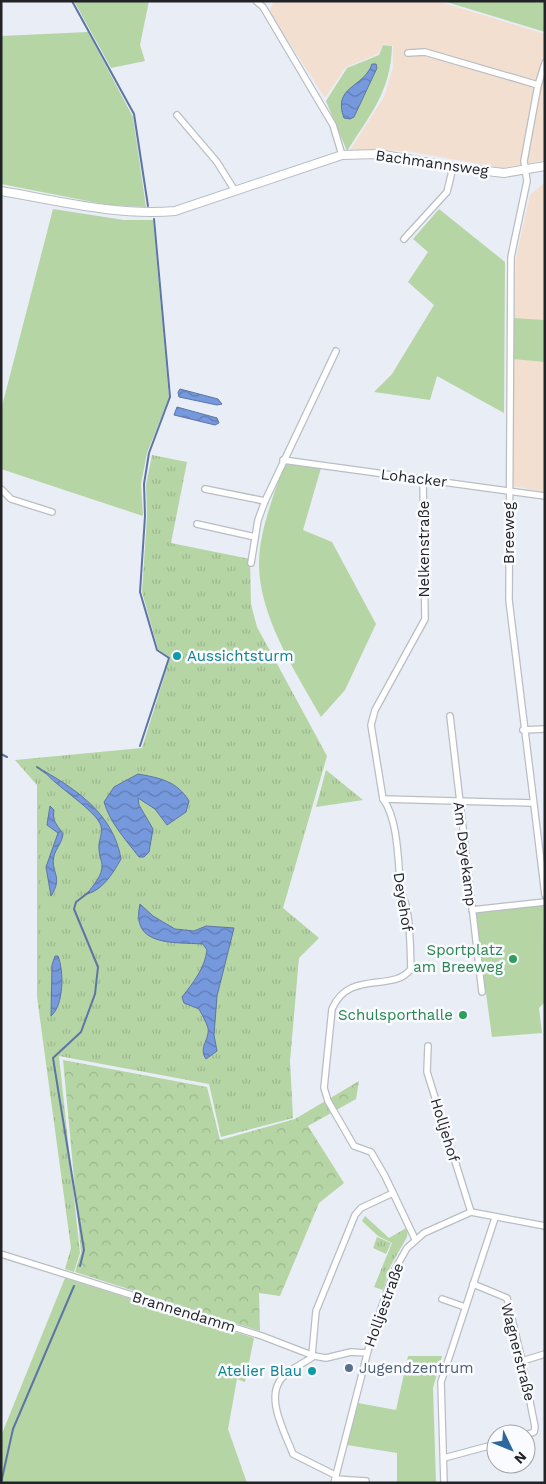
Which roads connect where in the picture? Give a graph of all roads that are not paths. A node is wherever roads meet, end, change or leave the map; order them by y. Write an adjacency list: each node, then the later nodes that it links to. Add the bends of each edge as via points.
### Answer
1 (256, 1): 3 (street)
2 (266, 1): 3 (street)
3 (263, 7): 8 (street, via 333,125)
4 (408, 54): 6 (street, via 425,52)
5 (545, 63): 6 (street, Breeweg)
6 (538, 85): 11 (street, Breeweg, via 524,160)
7 (177, 116): 13 (street, via 217,162)
8 (342, 155): 10 (street, Bachmannsweg, via 378,154); 13 (street, Bachmannsweg)
9 (545, 166): 11 (street, Bachmannsweg)
10 (453, 167): 11 (street, Bachmannsweg, via 504,173); 14 (street, via 447,192)
11 (526, 170): 20 (street, Breeweg, via 527,181 511,257)
12 (1, 190): 13 (street, Bachmannsweg, via 108,210 150,213 175,210)
13 (235, 191)
14 (404, 240)
15 (336, 351): 16 (street)
16 (283, 460): 17 (street, Lohacker); 22 (street)
17 (423, 480): 20 (street, Lohacker); 27 (street, Nelkenstraße)
18 (1, 489): 23 (street, via 11,499)
19 (204, 489): 22 (street)
20 (509, 491): 21 (street, Lohacker); 30 (street, Breeweg, via 509,600)
21 (545, 496)
22 (265, 502): 25 (street)
23 (52, 512)
24 (197, 524): 25 (street)
25 (255, 536): 26 (street)
26 (251, 563)
27 (424, 619): 31 (street, Deyehof, via 375,710 371,725)
28 (450, 716): 32 (street, Am Deyekamp)
29 (545, 729): 30 (street)
30 (523, 730): 33 (street, Breeweg)
31 (383, 800): 32 (street); 39 (street, Deyehof, via 392,821 400,893 404,897 407,916 411,969 404,976 352,987 336,1000 332,1009 324,1088 331,1107 354,1146 370,1152)
32 (458, 802): 33 (street); 36 (street, Am Deyekamp)
33 (532, 803): 34 (street, Breeweg)
34 (545, 895)
35 (545, 902): 36 (street)
36 (472, 910): 37 (street, Am Deyekamp)
37 (482, 992)
38 (428, 1046): 40 (street, Holljehof, via 427,1072)
39 (394, 1193): 43 (street, Deyehof); 50 (street, via 361,1208 355,1215 316,1311)
40 (471, 1212): 41 (street); 43 (street, Holljestraße, via 444,1222)
41 (495, 1218): 42 (street); 45 (street)
42 (545, 1226)
43 (415, 1239): 48 (street, Holljestraße, via 394,1271)
44 (1, 1254): 50 (street, Brannendamm, via 262,1336)
45 (473, 1284): 47 (street); 51 (street, Wagnerstraße, via 507,1298)
46 (442, 1299): 47 (street)
47 (465, 1307): 54 (street, via 441,1382)
48 (367, 1353): 50 (street, Brannendamm, via 356,1351 326,1358); 55 (street, Holljestraße)
49 (545, 1354): 51 (street)
50 (313, 1356): 55 (street, via 280,1380 275,1403 293,1454)
51 (522, 1361): 52 (street, Wagnerstraße)
52 (534, 1424)
53 (486, 1447): 54 (street)
54 (444, 1458): 57 (street)
55 (335, 1479): 56 (street)
56 (366, 1481)
57 (444, 1483)

